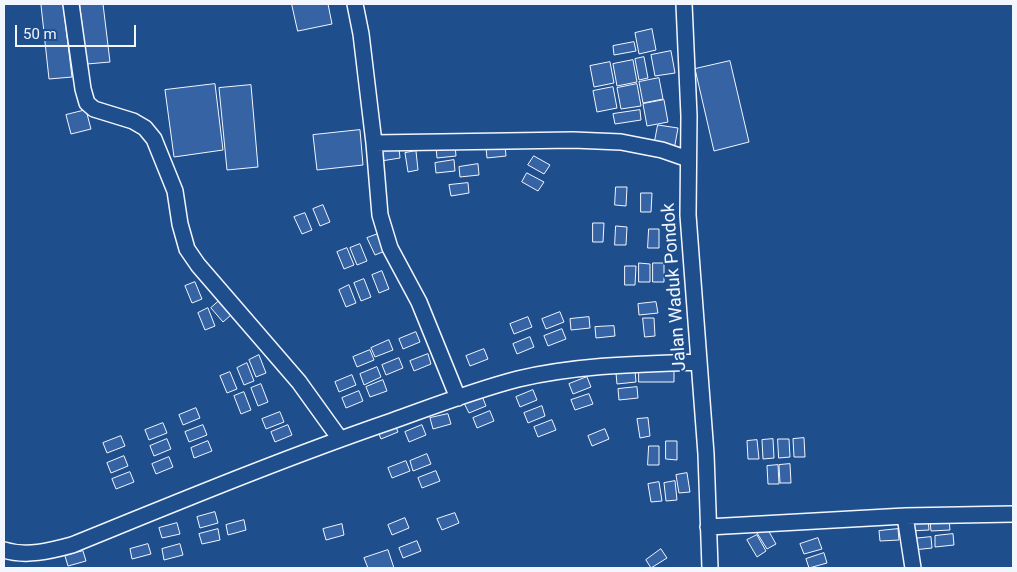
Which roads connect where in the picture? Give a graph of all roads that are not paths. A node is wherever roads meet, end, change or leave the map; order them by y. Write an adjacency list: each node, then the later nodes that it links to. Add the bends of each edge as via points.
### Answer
1 (71, 4): 8 (street, via 87,102 94,109 133,121 146,128 154,138 175,191 187,249 299,382)
2 (355, 4): 4 (street)
3 (684, 4): 5 (street, Jalan Waduk Pondok)
4 (374, 143): 5 (street, via 611,142 662,150); 7 (street, via 380,215 390,248 419,302)
5 (688, 159): 6 (street, Jalan Waduk Pondok, via 688,215)
6 (698, 362): 7 (street, via 571,369 518,380); 11 (street, Jalan Waduk Pondok)
7 (458, 398): 8 (street)
8 (340, 439): 12 (street, via 72,545 32,553)
9 (1013, 514): 10 (street)
10 (905, 516): 11 (street); 14 (street)
11 (708, 527): 13 (street, Jalan Waduk Pondok)
12 (4, 550)
13 (710, 568)
14 (913, 568)

